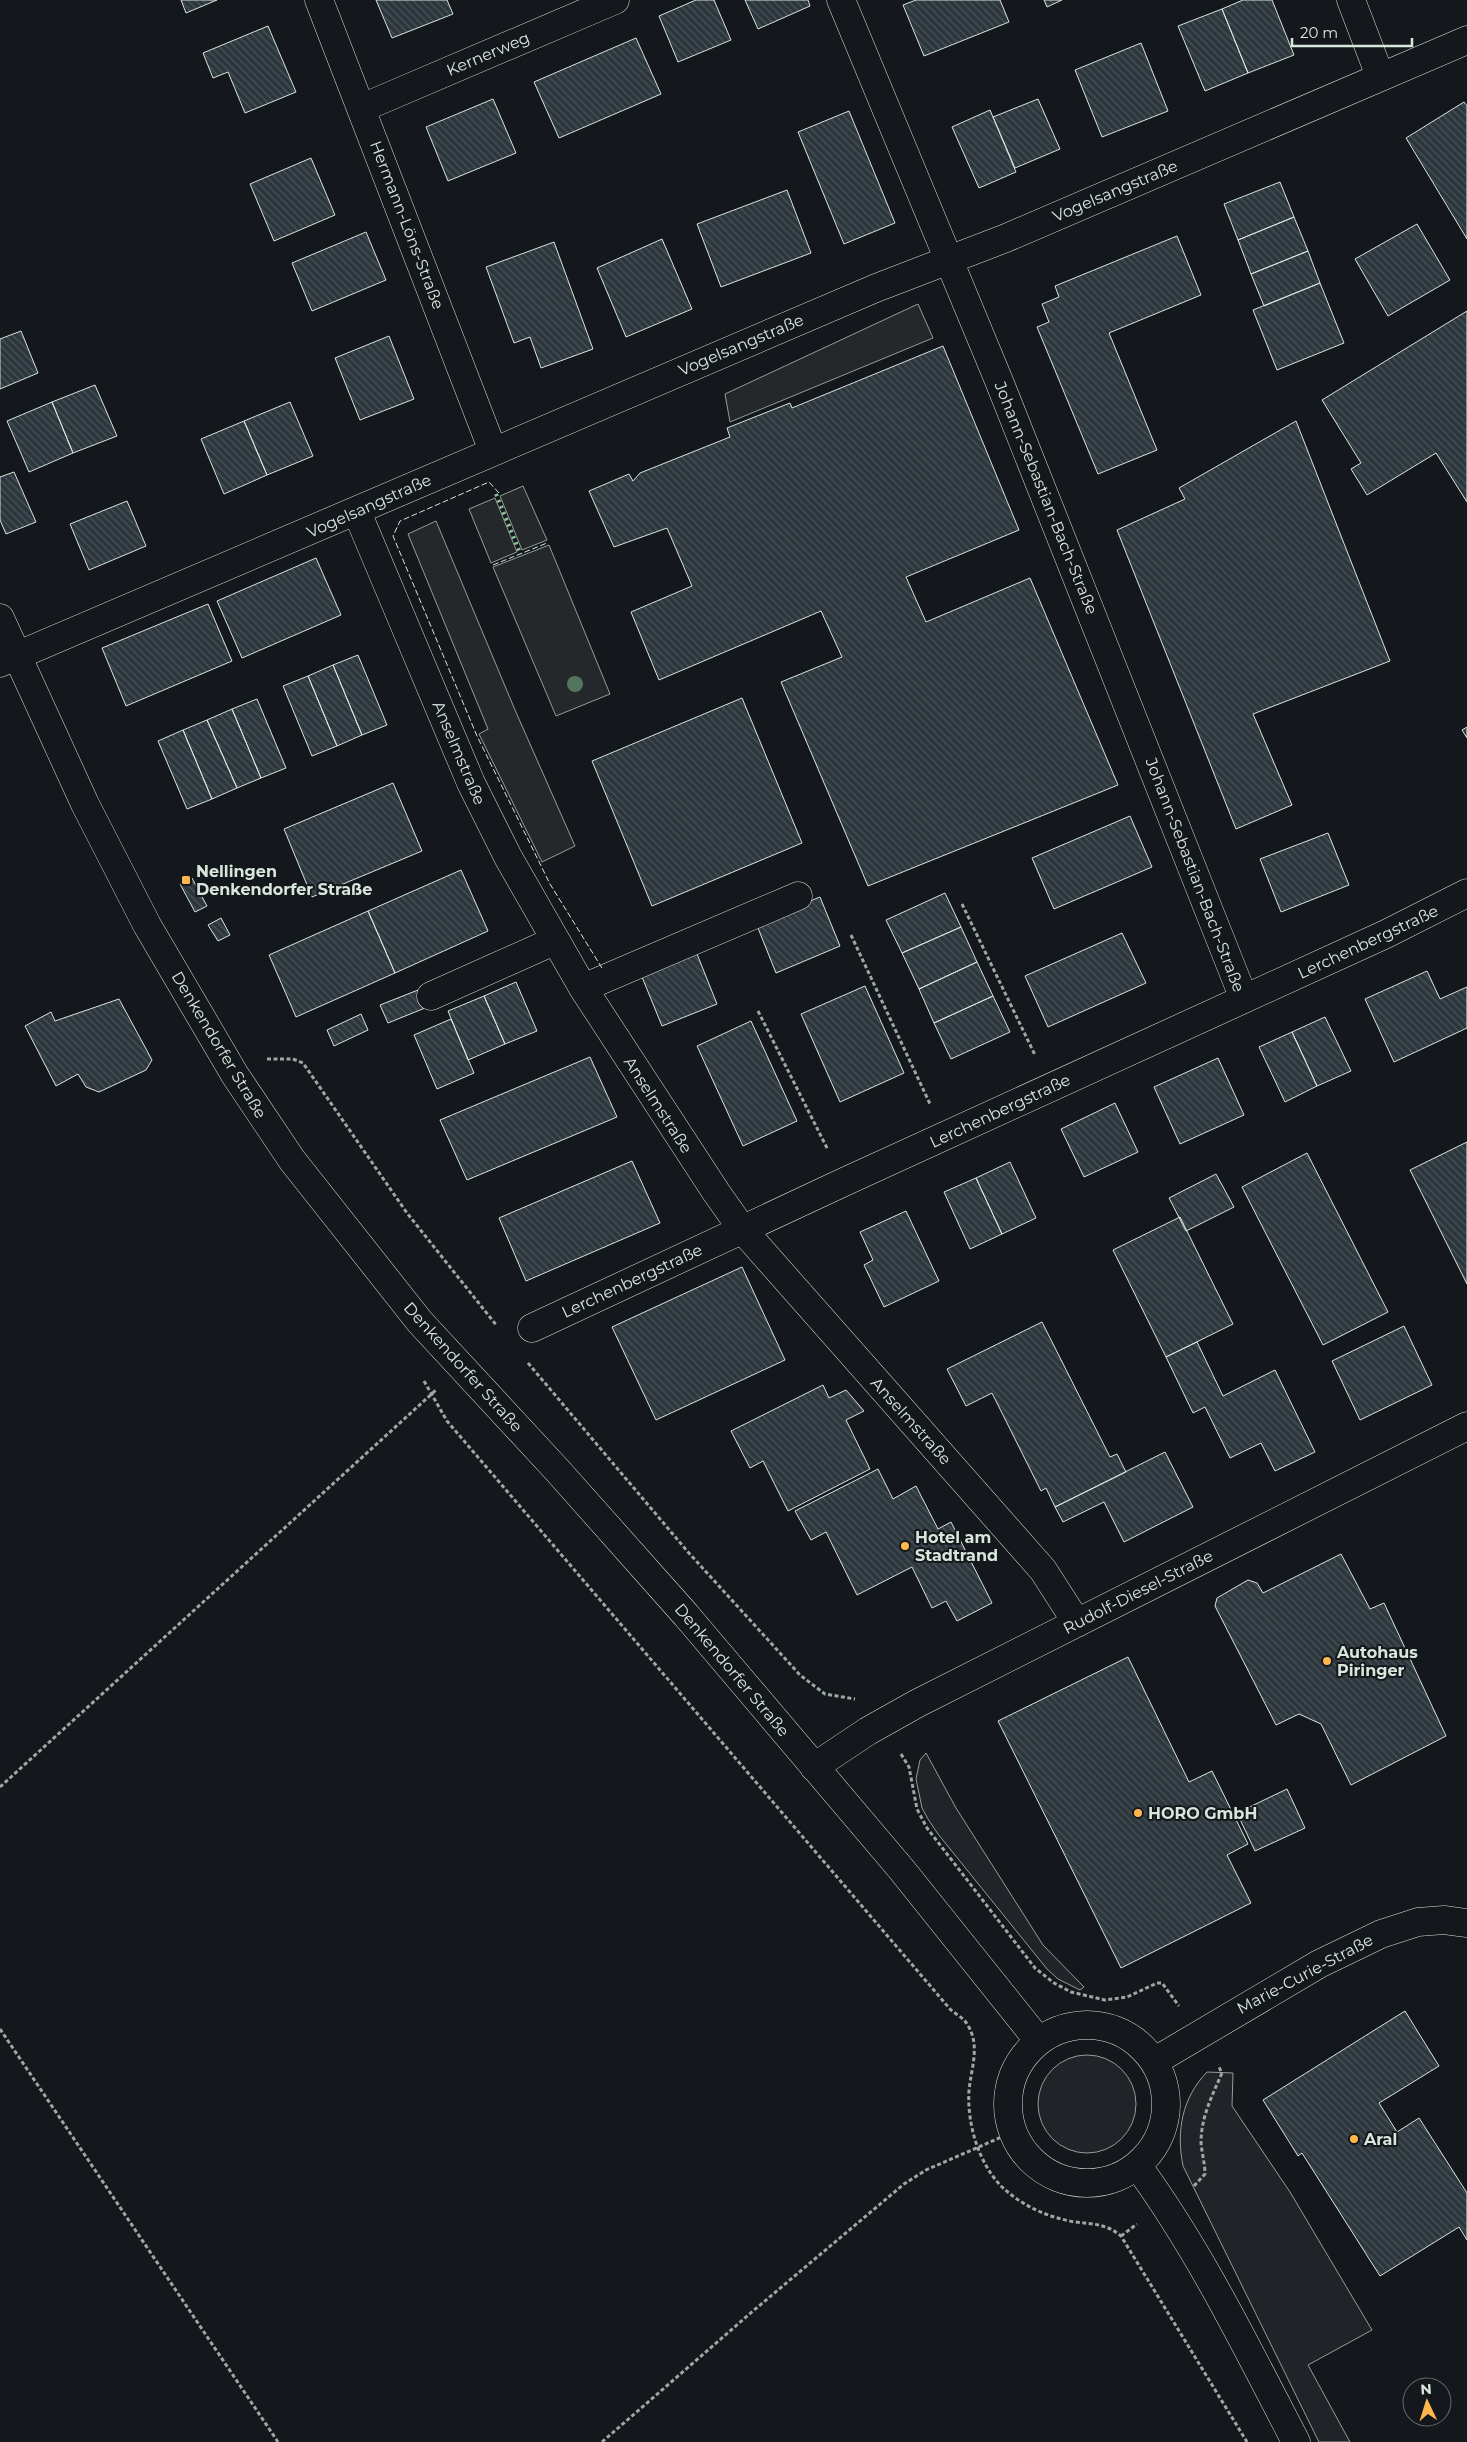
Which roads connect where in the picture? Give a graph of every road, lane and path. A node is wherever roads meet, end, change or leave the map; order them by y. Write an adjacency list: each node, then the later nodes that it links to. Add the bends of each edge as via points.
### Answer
1 (319, 0): 7 (street, Hermann-Löns-Straße)
2 (615, 0): 7 (street, Kernerweg)
3 (841, 0): 8 (street, Johann-Sebastian-Bach-Straße)
4 (1351, 0): 6 (street)
5 (1467, 40): 6 (street, Vogelsangstraße)
6 (1380, 76): 8 (street, Vogelsangstraße, via 1178,165)
7 (362, 108): 9 (street, Hermann-Löns-Straße)
8 (949, 260): 9 (street, Vogelsangstraße); 20 (street, Johann-Sebastian-Bach-Straße, via 1168,802)
9 (493, 451): 10 (street, Vogelsangstraße)
10 (357, 512): 12 (street, Vogelsangstraße); 17 (street, Anselmstraße, via 483,810)
11 (0, 618): 12 (street, Denkendorfer Straße)
12 (8, 660): 22 (street, Denkendorfer Straße, via 148,925)
13 (1467, 893): 20 (street, Lerchenbergstraße)
14 (798, 896): 18 (street)
15 (962, 904): 23 (path)
16 (851, 936): 24 (path)
17 (554, 941): 18 (street, Anselmstraße); 19 (street)
18 (583, 988): 26 (street, Anselmstraße)
19 (431, 996)
20 (1244, 1000): 23 (street, Lerchenbergstraße)
21 (758, 1011): 25 (path)
22 (224, 1058): 27 (path, via 293,1059 303,1063 402,1205 508,1339); 29 (street, Denkendorfer Straße, via 312,1186)
23 (1050, 1088): 24 (street, Lerchenbergstraße)
24 (944, 1136): 25 (street, Lerchenbergstraße)
25 (844, 1182): 26 (street, Lerchenbergstraße)
26 (742, 1229): 27 (street, Lerchenbergstraße); 32 (street, Anselmstraße, via 1043,1570)
27 (532, 1328)
28 (526, 1362): 33 (path, via 688,1552 800,1675 825,1694 855,1700)
29 (460, 1367): 30 (path); 34 (street, Denkendorfer Straße, via 686,1615)
30 (431, 1395): 35 (path); 42 (path, via 447,1421 950,2009 967,2023 975,2056 969,2107)
31 (1467, 1426): 32 (street, Rudolf-Diesel-Straße)
32 (1077, 1623): 33 (street, Rudolf-Diesel-Straße)
33 (877, 1726): 34 (street, Rudolf-Diesel-Straße); 37 (path, via 907,1763 917,1809 927,1828)
34 (814, 1767): 39 (street, Denkendorfer Straße, via 926,1899)
35 (0, 1787)
36 (1467, 1923): 40 (street, Marie-Curie-Straße, via 1444,1920 1418,1922 1381,1934 1319,1964)
37 (1035, 1968)
38 (0, 2029): 44 (path)
39 (1038, 2040): 40 (street, via 1061,2028 1093,2024 1116,2030 1135,2040); 41 (street, via 1020,2062 1012,2082 1009,2104)
40 (1155, 2061): 43 (street, via 1165,2087 1166,2122 1153,2150)
41 (1013, 2132): 42 (path); 43 (street, via 1034,2163 1051,2175 1068,2181 1100,2182 1120,2176)
42 (978, 2146): 45 (path, via 904,2184); 46 (path, via 996,2179 1023,2204 1051,2216 1104,2226 1122,2236)
43 (1138, 2165): 47 (street, via 1199,2262)
44 (278, 2442)
45 (602, 2442)
46 (1247, 2442)
47 (1296, 2442)

